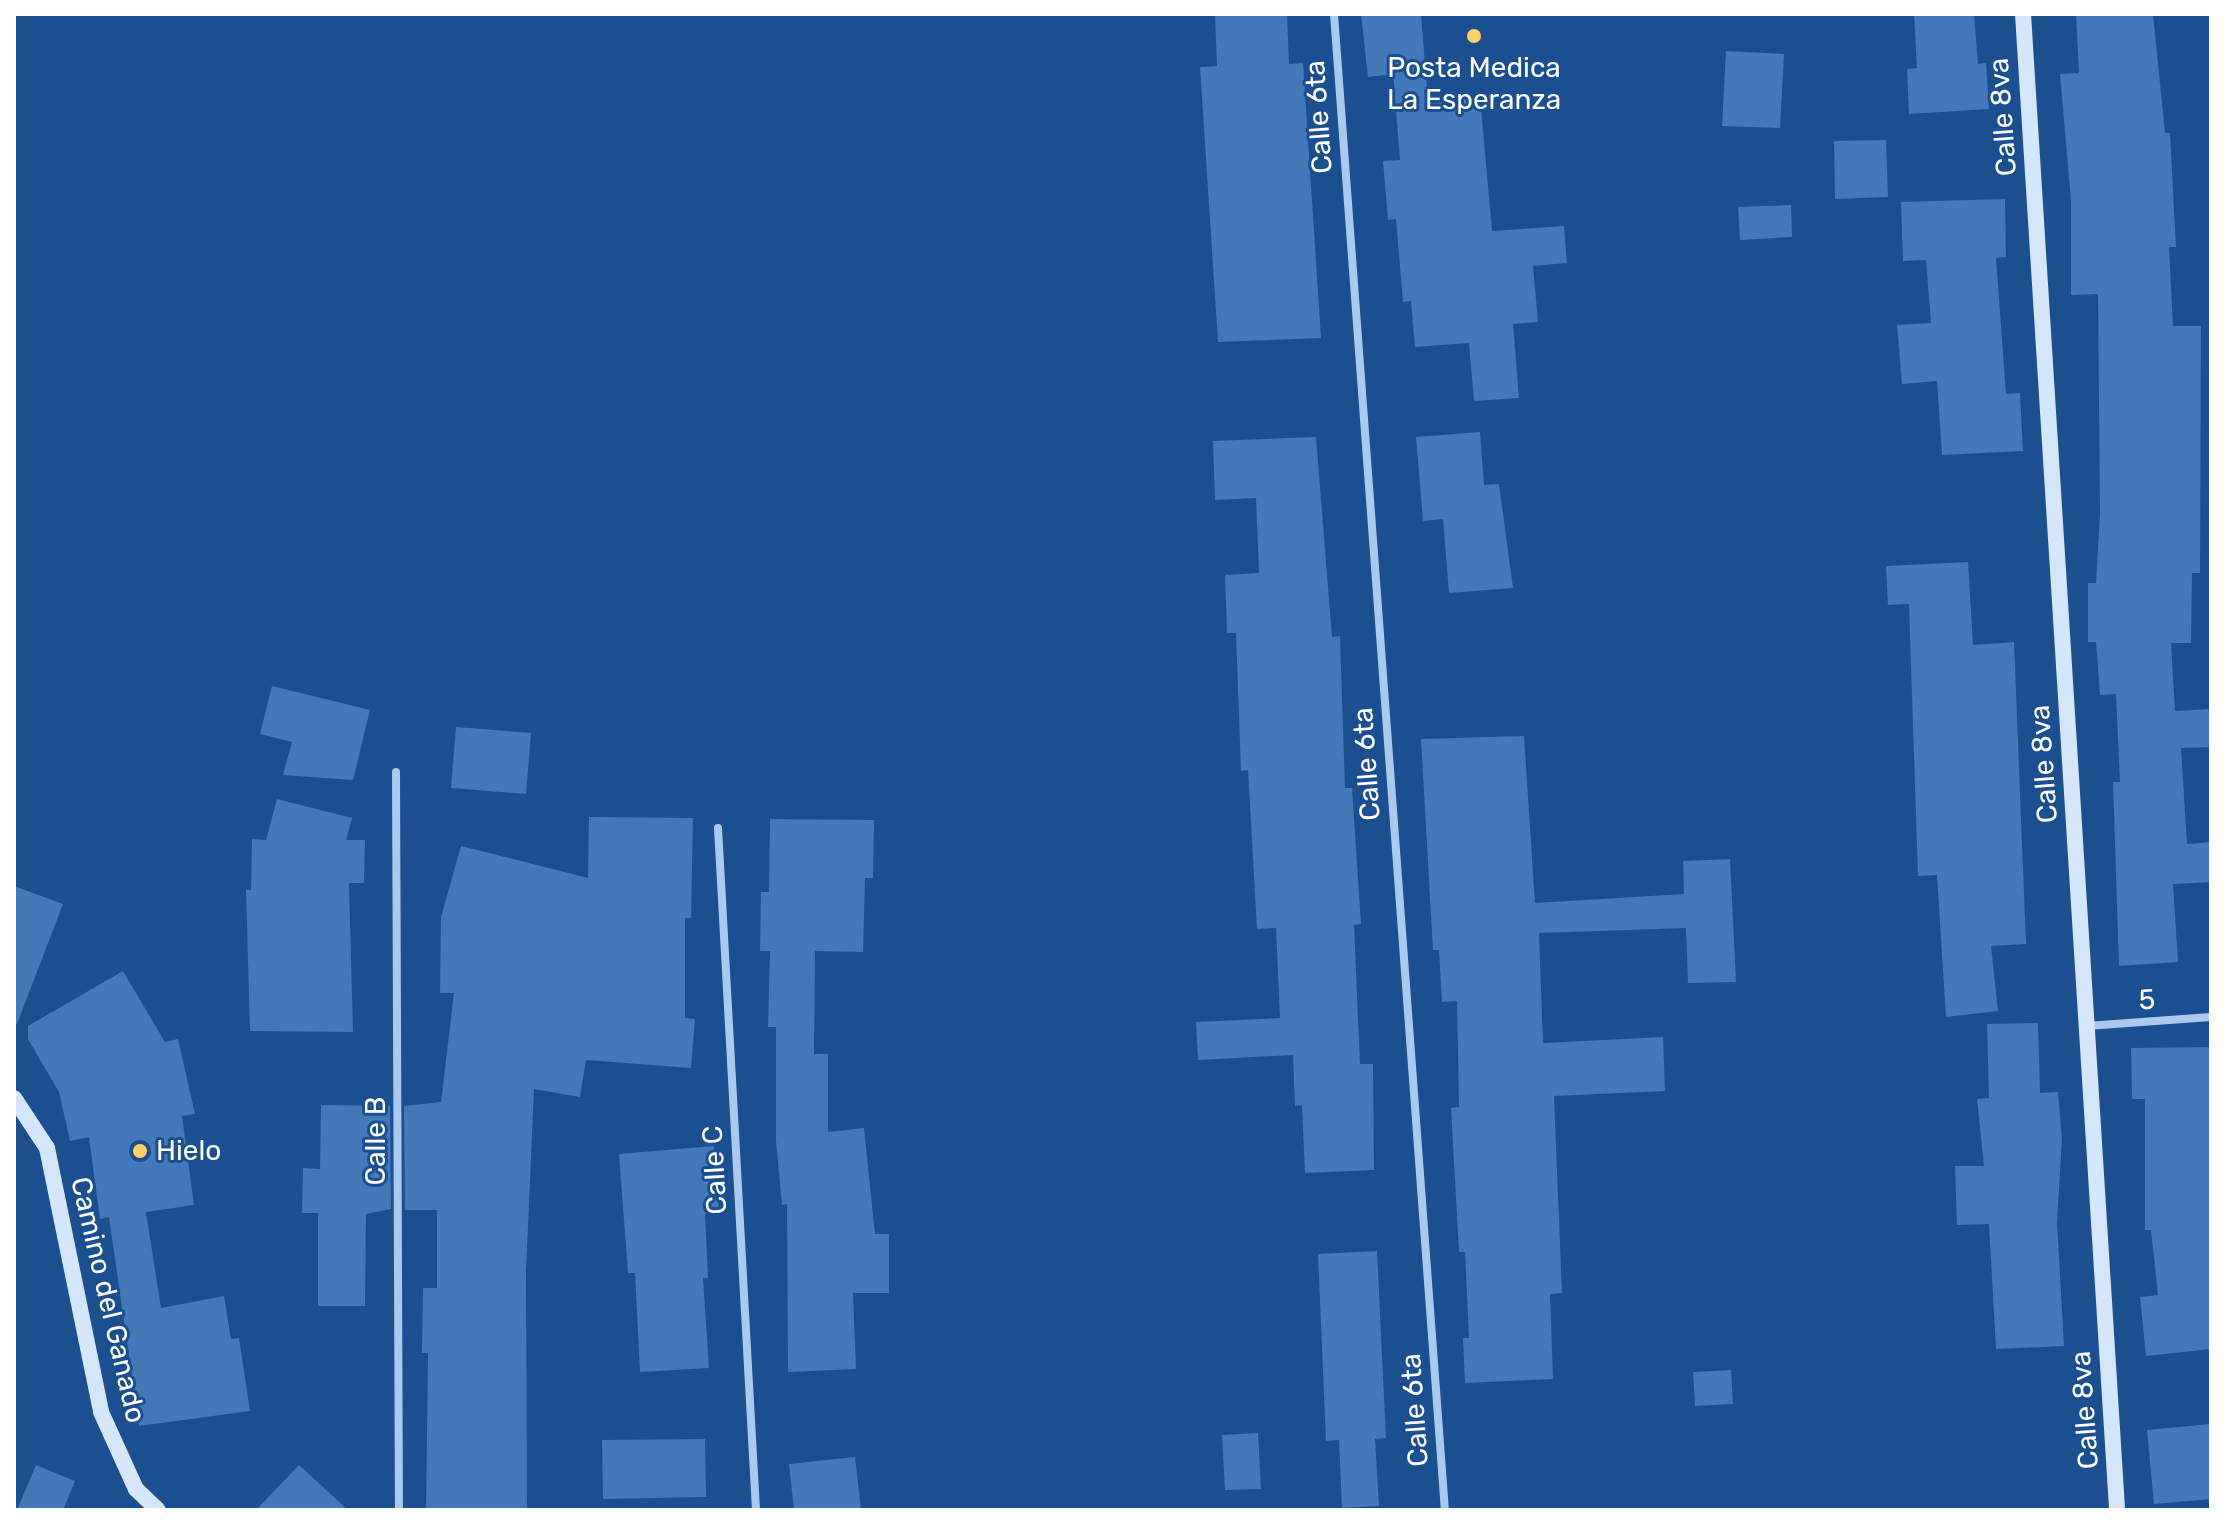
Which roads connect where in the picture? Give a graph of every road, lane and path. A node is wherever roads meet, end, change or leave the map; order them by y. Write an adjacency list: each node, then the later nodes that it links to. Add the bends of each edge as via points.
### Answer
1 (1334, 14): 11 (street, Calle 6ta)
2 (2023, 14): 6 (street, Calle 8va)
3 (396, 772): 9 (street, Calle B)
4 (718, 828): 10 (street, Calle C)
5 (2211, 1017): 6 (street, 5)
6 (2087, 1026): 12 (street, Calle 8va)
7 (14, 1098): 8 (street, Camino del Ganado, via 47,1148 101,1412 136,1489)
8 (158, 1510)
9 (399, 1510)
10 (756, 1510)
11 (1445, 1510)
12 (2117, 1510)

